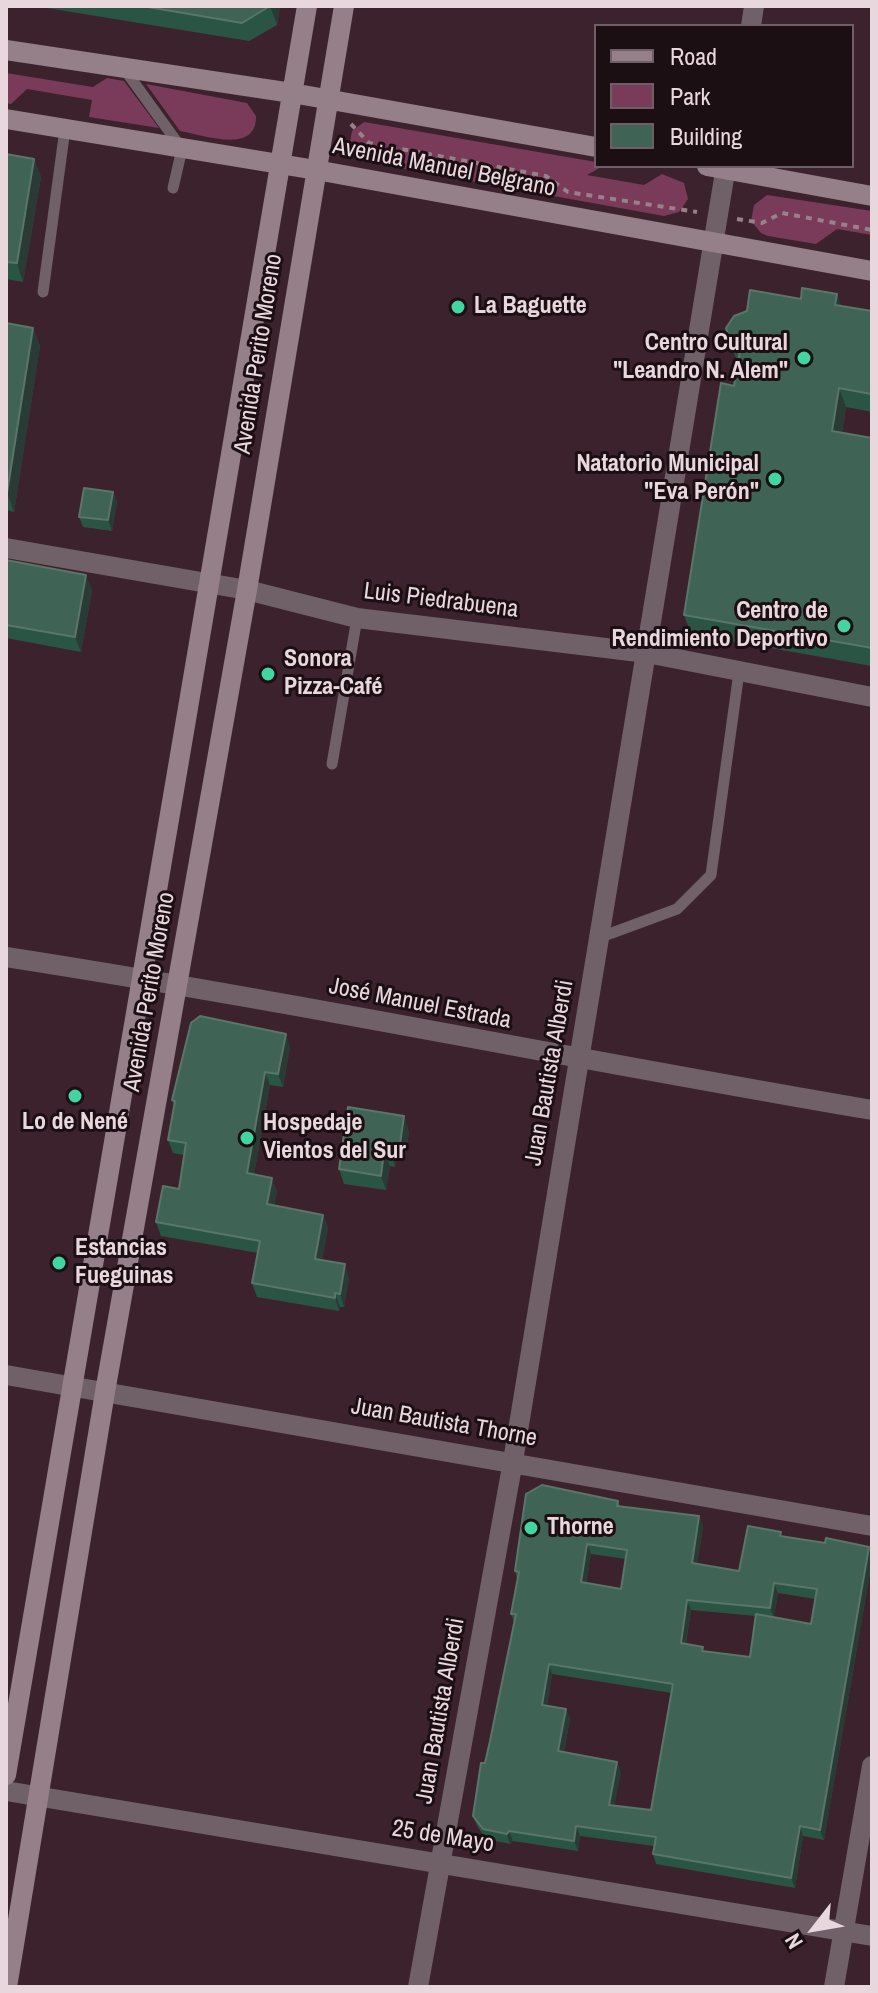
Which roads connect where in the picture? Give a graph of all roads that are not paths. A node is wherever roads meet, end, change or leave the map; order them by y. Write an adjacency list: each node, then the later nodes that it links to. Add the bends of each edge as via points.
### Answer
1 (307, 6): 5 (street, Avenida Perito Moreno)
2 (344, 6): 6 (street, Avenida Perito Moreno)
3 (6, 50): 4 (street, Avenida Manuel Belgrano)
4 (125, 70): 5 (street, Avenida Manuel Belgrano); 10 (lane)
5 (292, 93): 6 (street, Avenida Manuel Belgrano); 11 (street, Avenida Perito Moreno)
6 (327, 99): 9 (street, Avenida Manuel Belgrano); 14 (street, Avenida Perito Moreno)
7 (6, 119): 8 (street, Avenida Manuel Belgrano)
8 (65, 129): 10 (street, Avenida Manuel Belgrano); 19 (lane)
9 (594, 147)
10 (182, 149): 11 (street, Avenida Manuel Belgrano); 15 (lane)
11 (282, 166): 14 (street, Avenida Manuel Belgrano); 21 (street, Avenida Perito Moreno)
12 (719, 168): 17 (street, Juan Bautista Alberdi)
13 (724, 168): 16 (street)
14 (316, 170): 17 (street, Avenida Manuel Belgrano); 22 (street, Avenida Perito Moreno)
15 (173, 188)
16 (872, 196)
17 (715, 244): 18 (street, Avenida Manuel Belgrano); 24 (street, Juan Bautista Alberdi)
18 (872, 271)
19 (43, 292)
20 (6, 548): 21 (street, Luis Piedrabuena)
21 (212, 584): 22 (street, Luis Piedrabuena); 30 (street, Avenida Perito Moreno)
22 (247, 590): 23 (street, Luis Piedrabuena); 31 (street, Avenida Perito Moreno)
23 (357, 618): 24 (street, Luis Piedrabuena); 27 (lane)
24 (647, 653): 25 (street, Luis Piedrabuena); 28 (street, Juan Bautista Alberdi)
25 (739, 672): 26 (street, Luis Piedrabuena); 28 (lane, via 711,875 677,909)
26 (872, 697)
27 (332, 764)
28 (601, 937): 32 (street, Juan Bautista Alberdi)
29 (6, 957): 30 (street, José Manuel Estrada)
30 (140, 978): 31 (street, José Manuel Estrada); 35 (street, Avenida Perito Moreno)
31 (178, 985): 32 (street, José Manuel Estrada); 36 (street, Avenida Perito Moreno)
32 (577, 1060): 33 (street, José Manuel Estrada); 37 (street, Juan Bautista Alberdi)
33 (872, 1110)
34 (6, 1375): 35 (street, Juan Bautista Thorne)
35 (72, 1386): 36 (street, Juan Bautista Thorne); 40 (street, Avenida Perito Moreno)
36 (105, 1392): 37 (street, Juan Bautista Thorne); 42 (street, Avenida Perito Moreno)
37 (513, 1461): 38 (street, Juan Bautista Thorne); 43 (street, Juan Bautista Alberdi)
38 (872, 1526)
39 (872, 1766): 44 (street)
40 (6, 1775)
41 (6, 1791): 42 (street, 25 de Mayo)
42 (40, 1798): 43 (street, 25 de Mayo); 46 (street, Avenida Perito Moreno)
43 (439, 1863): 44 (street, 25 de Mayo); 47 (street, Juan Bautista Alberdi)
44 (844, 1931): 45 (street, 25 de Mayo); 48 (street)
45 (872, 1936)
46 (7, 1987)
47 (418, 1987)
48 (834, 1987)

